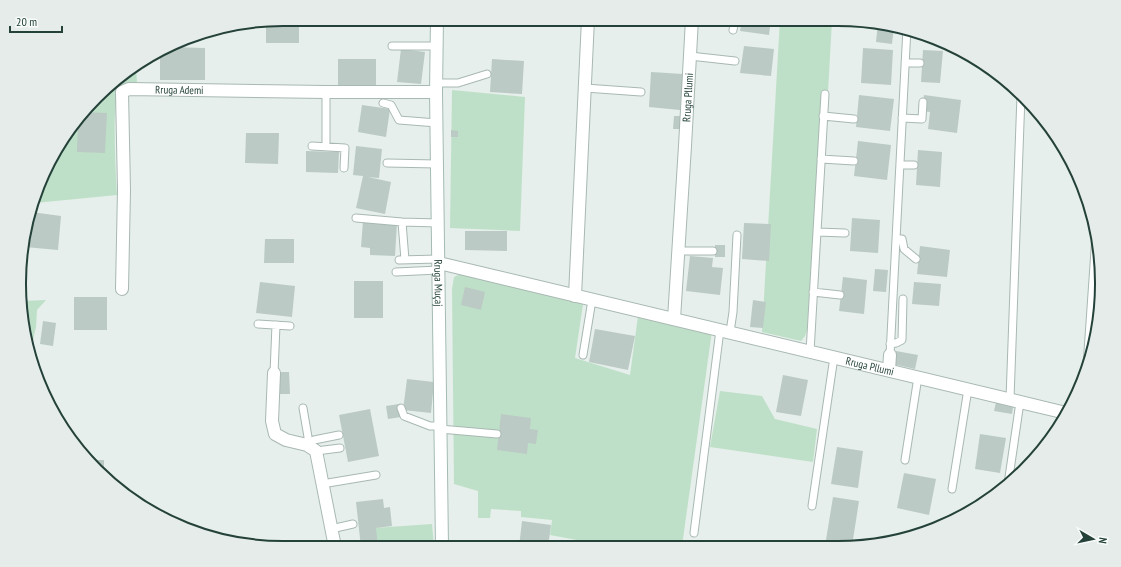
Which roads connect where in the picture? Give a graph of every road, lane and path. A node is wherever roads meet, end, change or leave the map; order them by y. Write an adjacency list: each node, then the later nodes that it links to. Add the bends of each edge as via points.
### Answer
1 (437, 26): 8 (street, Rruga Muçaj)
2 (588, 26): 15 (street)
3 (692, 26): 9 (street, Rruga Pllumi)
4 (733, 26): 5 (lane)
5 (733, 30)
6 (907, 36): 11 (lane)
7 (392, 46): 8 (lane)
8 (437, 46): 14 (street, Rruga Muçaj)
9 (690, 56): 10 (lane); 42 (street, Rruga Pllumi)
10 (735, 62)
11 (905, 63): 12 (lane); 23 (lane)
12 (920, 63)
13 (487, 74): 14 (lane)
14 (436, 87): 16 (street, Rruga Ademi); 25 (street, Rruga Muçaj)
15 (585, 88): 17 (lane); 50 (street)
16 (326, 92): 27 (lane); 47 (street, Rruga Ademi, via 129,89 122,92)
17 (641, 92)
18 (824, 94): 22 (lane)
19 (923, 102): 23 (lane, via 922,119)
20 (1021, 102): 66 (lane)
21 (383, 103): 25 (lane, via 391,105 399,120)
22 (823, 116): 24 (lane); 28 (lane)
23 (902, 118): 33 (lane)
24 (854, 119)
25 (437, 123): 31 (street, Rruga Muçaj)
26 (312, 146): 27 (lane)
27 (326, 147): 34 (lane, via 345,148)
28 (821, 159): 29 (lane); 38 (lane)
29 (854, 161)
30 (387, 163): 31 (lane)
31 (437, 164): 37 (street, Rruga Muçaj)
32 (914, 164): 33 (lane)
33 (900, 165): 41 (lane)
34 (344, 168)
35 (356, 218): 36 (lane)
36 (402, 222): 37 (lane); 45 (lane, via 402,260)
37 (438, 223): 45 (street, Rruga Muçaj)
38 (817, 232): 39 (lane); 48 (lane)
39 (845, 233)
40 (737, 235): 57 (lane, via 733,312)
41 (896, 239): 44 (lane, via 902,239 904,249); 58 (lane)
42 (678, 251): 43 (lane); 53 (street, Rruga Pllumi)
43 (712, 251)
44 (916, 259)
45 (438, 264): 46 (lane); 50 (street, Rruga Pllumi); 70 (street, Rruga Muçaj)
46 (396, 272)
47 (122, 290)
48 (813, 292): 49 (lane); 59 (lane)
49 (840, 295)
50 (575, 296): 52 (street, Rruga Pllumi)
51 (903, 299): 58 (lane, via 902,340)
52 (592, 300): 53 (street, Rruga Pllumi); 60 (lane)
53 (674, 319): 57 (street, Rruga Pllumi)
54 (258, 324): 55 (lane)
55 (276, 325): 56 (lane); 63 (lane)
56 (290, 326)
57 (725, 331): 59 (street, Rruga Pllumi); 83 (lane)
58 (890, 350): 62 (street)
59 (810, 352): 61 (street, Rruga Pllumi)
60 (583, 355)
61 (834, 357): 62 (street, Rruga Pllumi); 80 (lane)
62 (889, 370): 64 (street, Rruga Pllumi)
63 (274, 373): 73 (street, via 272,422 275,434)
64 (918, 377): 65 (street, Rruga Pllumi); 75 (lane)
65 (968, 389): 66 (street, Rruga Pllumi); 79 (lane)
66 (1015, 401): 69 (street, Rruga Pllumi); 77 (lane)
67 (304, 408): 73 (lane)
68 (402, 408): 70 (lane, via 404,416)
69 (1061, 412)
70 (440, 428): 71 (lane); 85 (street, Rruga Muçaj)
71 (497, 434)
72 (339, 435): 73 (lane, via 314,440)
73 (311, 447): 74 (lane); 78 (street)
74 (340, 448)
75 (905, 460)
76 (376, 475): 78 (lane)
77 (1009, 476)
78 (322, 484): 82 (street)
79 (952, 489)
80 (812, 506)
81 (353, 524): 82 (lane)
82 (331, 529): 84 (street)
83 (694, 533)
84 (334, 541)
85 (442, 541)

